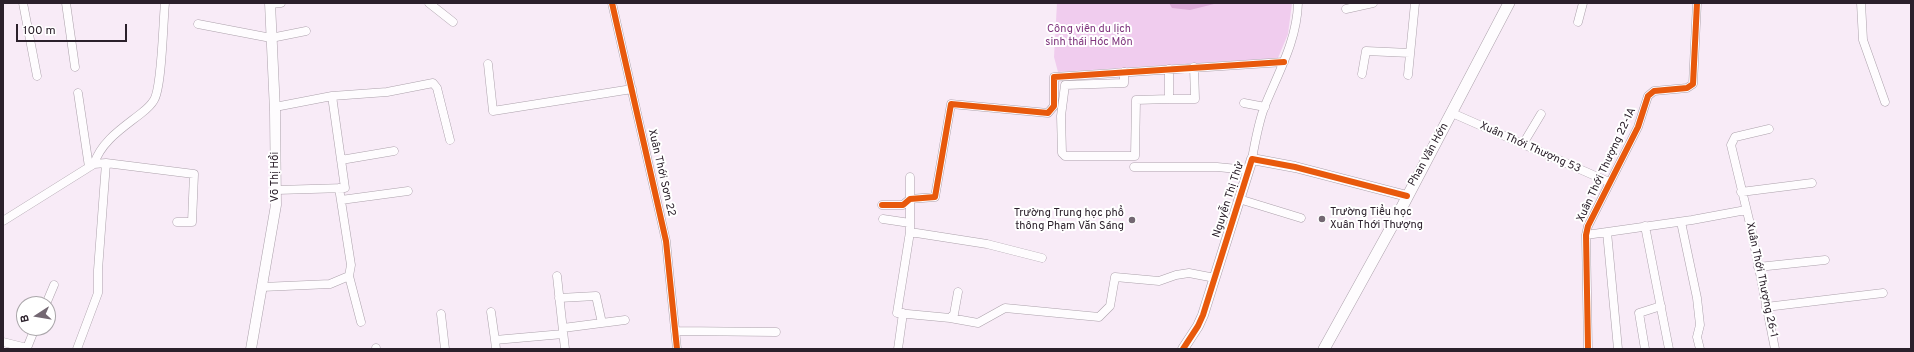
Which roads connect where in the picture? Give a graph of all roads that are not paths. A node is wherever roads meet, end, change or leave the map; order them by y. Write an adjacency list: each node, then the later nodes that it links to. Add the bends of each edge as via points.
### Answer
1 (23, 3): 30 (street)
2 (66, 3): 24 (street)
3 (164, 3): 48 (street, via 158,85 154,100 146,110 109,139 97,154)
4 (281, 3): 14 (street)
5 (429, 3): 16 (street)
6 (612, 3): 31 (street, Xuân Thới Sơn 22)
7 (1298, 3): 22 (street, via 1298,18)
8 (1373, 3): 15 (street)
9 (1415, 3): 21 (street)
10 (1509, 3): 39 (main road, Phan Văn Hớn)
11 (1583, 3): 17 (street)
12 (1696, 3): 52 (street, Xuân Thới Thượng 22-1A, via 1693,84 1688,88 1654,91 1648,96 1638,127)
13 (1861, 3): 35 (street, via 1863,40)
14 (270, 4): 20 (street, Võ Thị Hồi)
15 (1346, 9)
16 (453, 22)
17 (1578, 22)
18 (198, 24): 20 (street)
19 (306, 31): 20 (street)
20 (271, 38): 37 (street, Võ Thị Hồi)
21 (1410, 53): 28 (street, via 1366,51); 29 (street)
22 (1284, 62): 25 (street); 38 (street)
23 (488, 64): 31 (street, via 493,111)
24 (75, 67)
25 (1194, 67): 26 (street); 34 (street, via 1195,99)
26 (1169, 69): 27 (street); 34 (street)
27 (1124, 72): 34 (street, via 1124,83 1064,85 1061,116 1062,153 1066,156 1135,156 1136,100); 59 (street, via 1054,77 1054,106 1048,113 951,104 935,197)
28 (1362, 74)
29 (1408, 75)
30 (37, 76)
31 (632, 89): 96 (street, Xuân Thới Sơn 22, via 666,241)
32 (78, 93): 48 (street)
33 (332, 96): 37 (street); 42 (street, via 387,92 432,83 436,88); 45 (street)
34 (1169, 99)
35 (1885, 102)
36 (1244, 103): 38 (street)
37 (275, 107): 55 (street, Võ Thị Hồi)
38 (1265, 107): 46 (street, via 1259,122)
39 (1452, 113): 43 (street, Xuân Thới Thượng 53); 58 (main road, Phan Văn Hớn)
40 (1541, 114): 43 (street)
41 (1769, 129): 57 (street, Xuân Thới Thượng 26-1, via 1735,137 1732,140)
42 (450, 140)
43 (1523, 144): 52 (street, Xuân Thới Thượng 53)
44 (394, 150): 45 (street)
45 (341, 160): 54 (street, via 344,188)
46 (1252, 160): 50 (street, Nguyễn Thị Thử); 58 (street, Nguyễn Thị Thử, via 1295,167)
47 (106, 163): 48 (street); 67 (street, via 194,174 192,222); 101 (street, via 98,293)
48 (92, 166): 66 (street)
49 (1134, 167): 50 (street, via 1217,167)
50 (1248, 170): 60 (street, Nguyễn Thị Thử)
51 (910, 177): 59 (street)
52 (1609, 182): 73 (street, Xuân Thới Thượng 22-1A)
53 (1812, 183): 57 (street)
54 (339, 188): 55 (street); 61 (street)
55 (277, 190): 81 (street, Võ Thị Hồi)
56 (408, 191): 61 (street)
57 (1741, 192): 63 (street, Xuân Thới Thượng 26-1)
58 (1406, 196): 109 (main road, Phan Văn Hớn)
59 (910, 199): 62 (street, via 903,205); 69 (street)
60 (1239, 199): 64 (street); 79 (street, Nguyễn Thị Thử)
61 (341, 200): 77 (street, via 351,265)
62 (882, 205)
63 (1746, 210): 68 (street); 76 (street, Xuân Thới Thượng 26-1)
64 (1301, 218)
65 (883, 219): 69 (street)
66 (3, 221)
67 (177, 222)
68 (1681, 222): 70 (street); 114 (street, via 1697,298 1700,325 1697,336)
69 (910, 223): 71 (street)
70 (1645, 226): 72 (street); 86 (street)
71 (910, 232): 74 (street, via 987,244); 89 (street, via 897,313)
72 (1607, 232): 73 (street); 111 (street)
73 (1586, 235): 110 (street, Xuân Thới Thượng 22-1A)
74 (1042, 258)
75 (1825, 260): 76 (street)
76 (1758, 267): 87 (street, Xuân Thới Thượng 26-1)
77 (349, 276): 81 (street, via 330,284); 93 (street)
78 (557, 276): 85 (street)
79 (1215, 278): 91 (street, via 1188,273 1159,281 1115,277 1110,306 1099,317 1005,308 978,323); 108 (street, Nguyễn Thị Thử, via 1198,326)
80 (54, 285): 84 (street)
81 (262, 287): 102 (street, Võ Thị Hồi)
82 (958, 292): 91 (street, via 954,314)
83 (1883, 293): 87 (street)
84 (49, 296)
85 (559, 298): 94 (street, via 596,296); 95 (street)
86 (1661, 306): 112 (street, via 1639,313); 113 (street)
87 (1766, 307): 115 (street, Xuân Thới Thượng 26-1)
88 (491, 312): 99 (street)
89 (903, 313): 91 (street); 107 (street)
90 (441, 314): 103 (street)
91 (950, 318)
92 (625, 320): 94 (street)
93 (361, 322)
94 (602, 323): 95 (street)
95 (563, 331): 99 (street); 105 (street)
96 (675, 331): 97 (street); 106 (street, Xuân Thới Sơn 22)
97 (776, 332)
98 (32, 336): 100 (street, via 27,348)
99 (495, 340): 104 (street)
100 (3, 342)
101 (77, 349)
102 (251, 349)
103 (445, 349)
104 (496, 349)
105 (565, 349)
106 (677, 349)
107 (898, 349)
108 (1183, 349)
109 (1324, 349)
110 (1588, 349)
111 (1618, 349)
112 (1645, 349)
113 (1669, 349)
114 (1700, 349)
115 (1776, 349)

